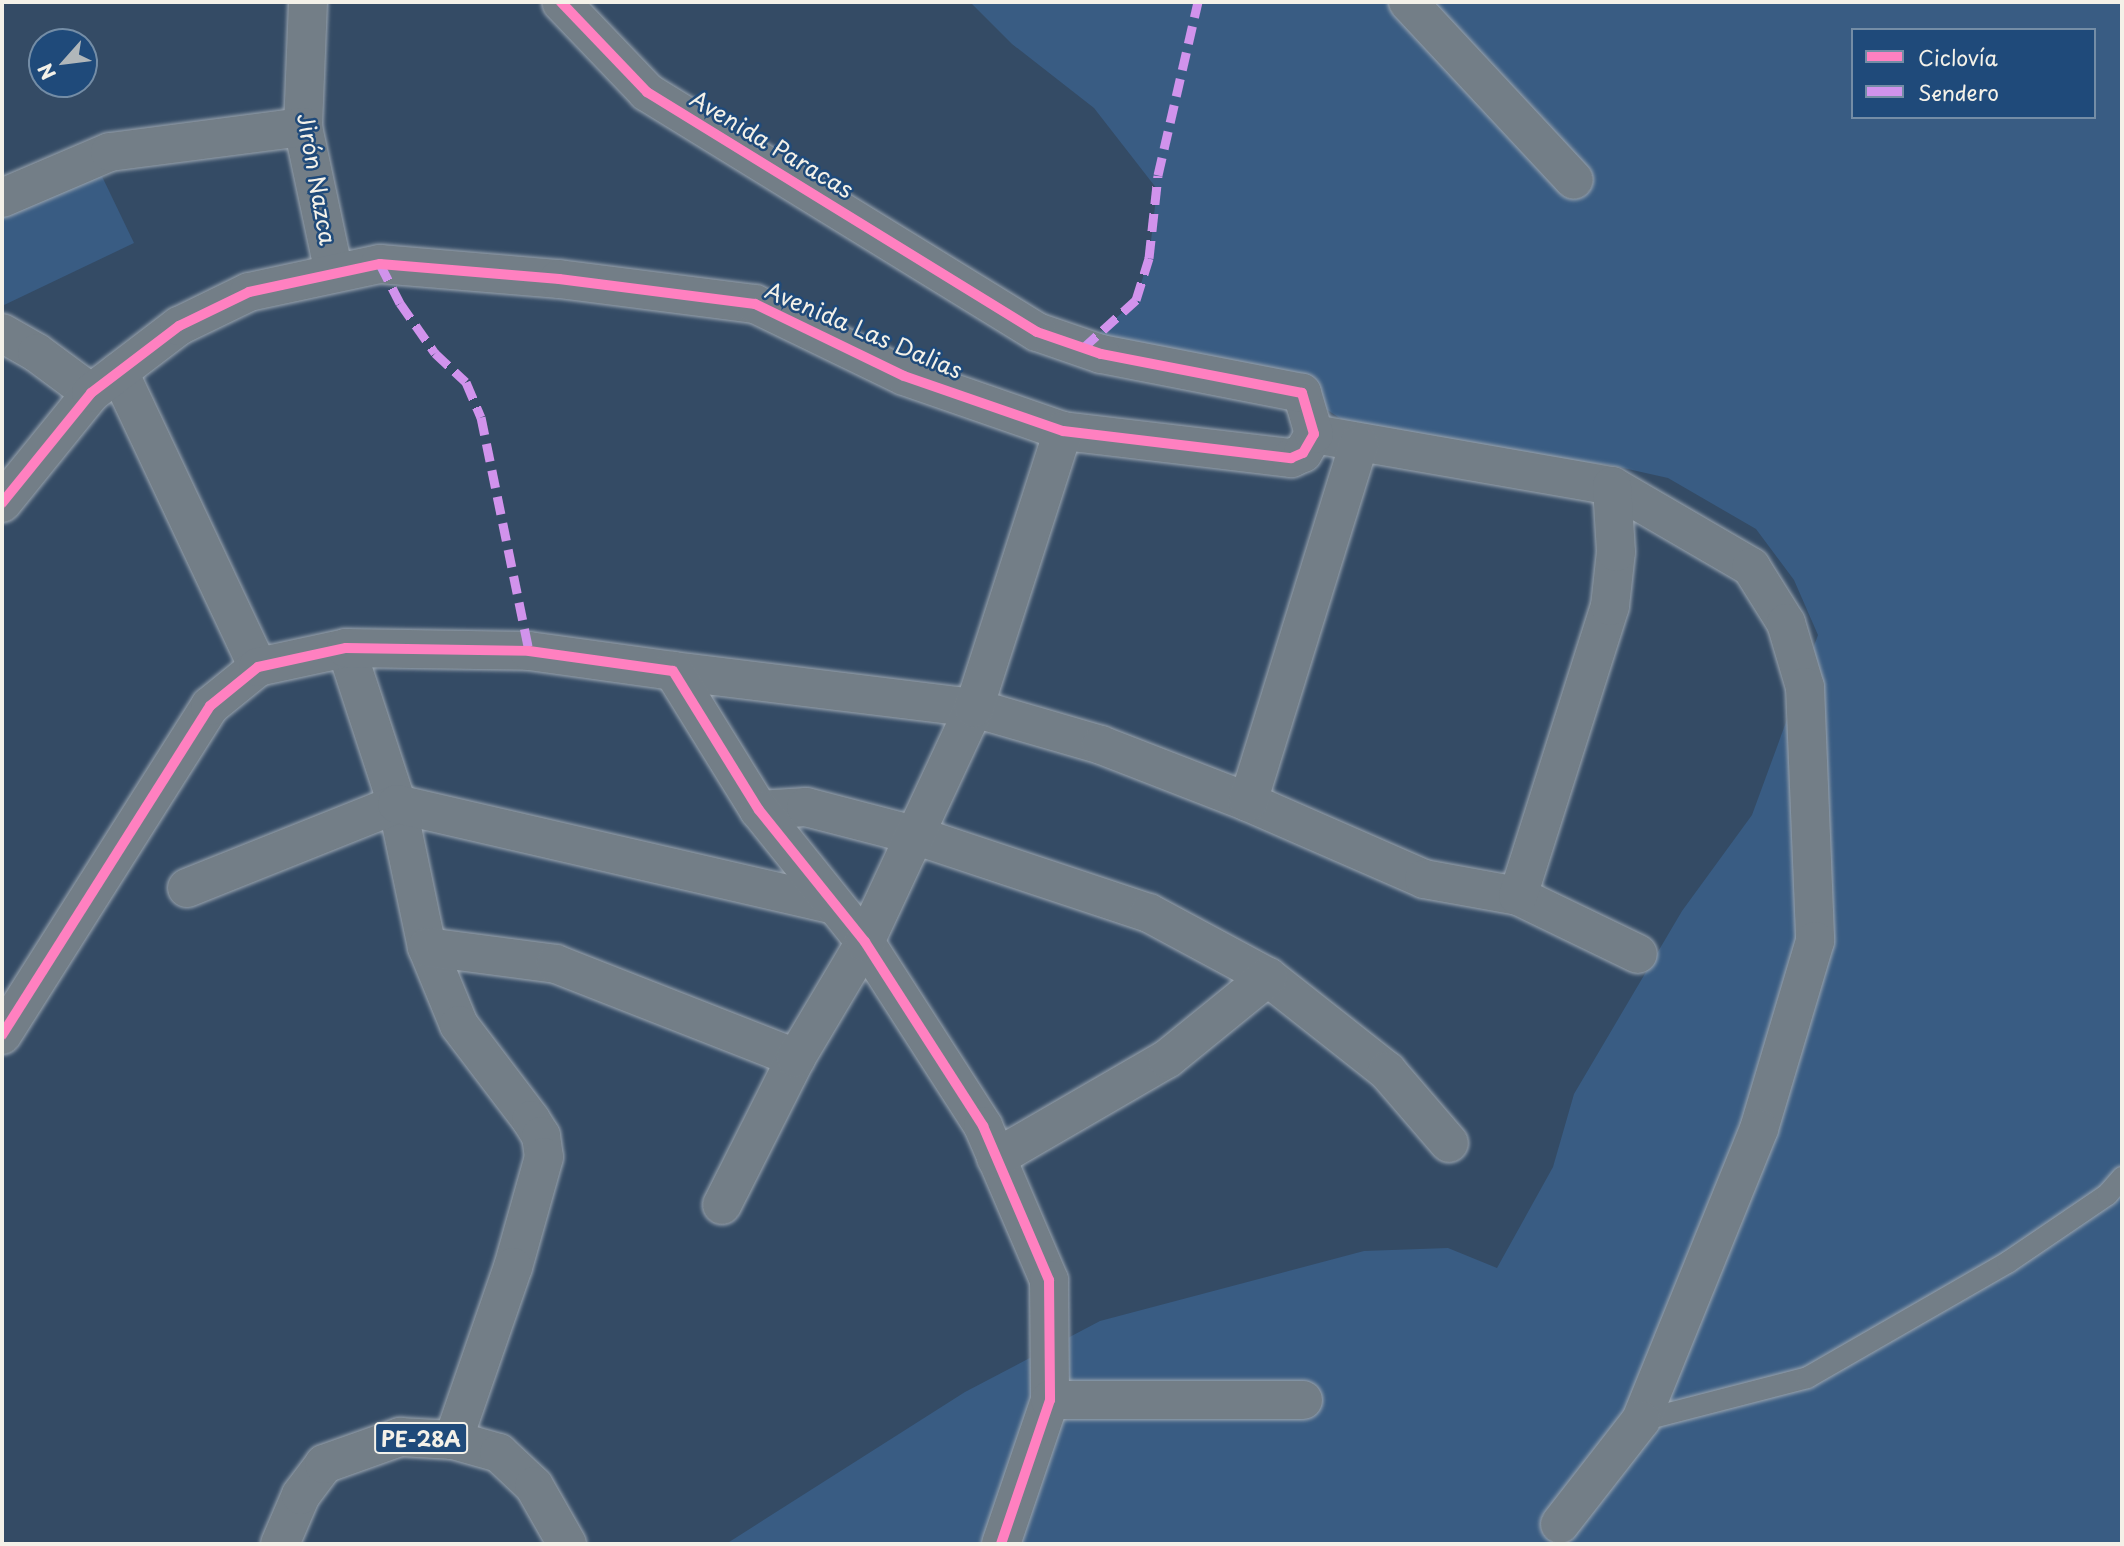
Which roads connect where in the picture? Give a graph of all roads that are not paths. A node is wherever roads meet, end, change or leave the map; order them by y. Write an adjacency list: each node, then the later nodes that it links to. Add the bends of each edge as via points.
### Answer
1 (308, 2): 4 (main road, Jirón Nazca)
2 (561, 2): 11 (main road, Avenida Paracas, via 647,92 1037,332 1101,354 1302,393)
3 (1408, 2): 5 (main road)
4 (303, 127): 6 (main road, via 110,152); 7 (main road, Jirón Nazca)
5 (1574, 180)
6 (2, 198)
7 (334, 273): 9 (main road, Avenida Las Dalias, via 248,292 178,326); 10 (main road, Avenida Las Dalias, via 380,264 559,279 755,304 904,376)
8 (2, 333): 9 (main road)
9 (105, 383): 14 (main road, Avenida Las Dalias); 16 (main road)
10 (1063, 431): 11 (main road, Avenida Las Dalias, via 1291,458 1303,453); 18 (main road)
11 (1314, 434): 12 (main road)
12 (1359, 444): 13 (main road); 19 (main road)
13 (1612, 486): 24 (main road, via 1616,552 1610,606); 38 (main road, via 1751,567 1786,623 1805,687 1815,941 1759,1129)
14 (2, 502)
15 (346, 648): 16 (main road); 17 (main road, via 529,651); 20 (main road)
16 (258, 667): 30 (main road, via 210,706)
17 (673, 671): 18 (main road); 21 (main road)
18 (974, 708): 19 (main road, via 1101,745); 22 (main road)
19 (1248, 802): 24 (main road, via 1423,879)
20 (397, 804): 23 (main road); 25 (main road); 27 (main road)
21 (760, 810): 22 (main road, via 806,807); 25 (main road)
22 (917, 836): 26 (main road); 29 (main road, via 1149,913)
23 (187, 888)
24 (1518, 896): 28 (main road)
25 (833, 905): 26 (main road)
26 (865, 942): 31 (main road); 33 (main road, via 983,1126)
27 (427, 947): 31 (main road, via 556,964); 39 (main road, via 459,1025 531,1120 541,1136 544,1157 513,1266)
28 (1638, 954)
29 (1268, 977): 32 (main road, via 1387,1071); 33 (main road, via 1167,1059)
30 (2, 1035)
31 (796, 1058): 35 (main road)
32 (1449, 1143)
33 (996, 1158): 36 (main road, via 1049,1280)
34 (2122, 1177): 38 (lane, via 2106,1194 2007,1262 1807,1377)
35 (722, 1205)
36 (1049, 1400): 37 (main road); 43 (main road)
37 (1303, 1400)
38 (1641, 1420): 40 (main road)
39 (453, 1440): 41 (main road, PE-28A, via 400,1437 324,1464 301,1495); 42 (main road, PE-28A, via 499,1453 534,1486)
40 (1560, 1524)
41 (281, 1544)
42 (567, 1544)
43 (1001, 1544)

